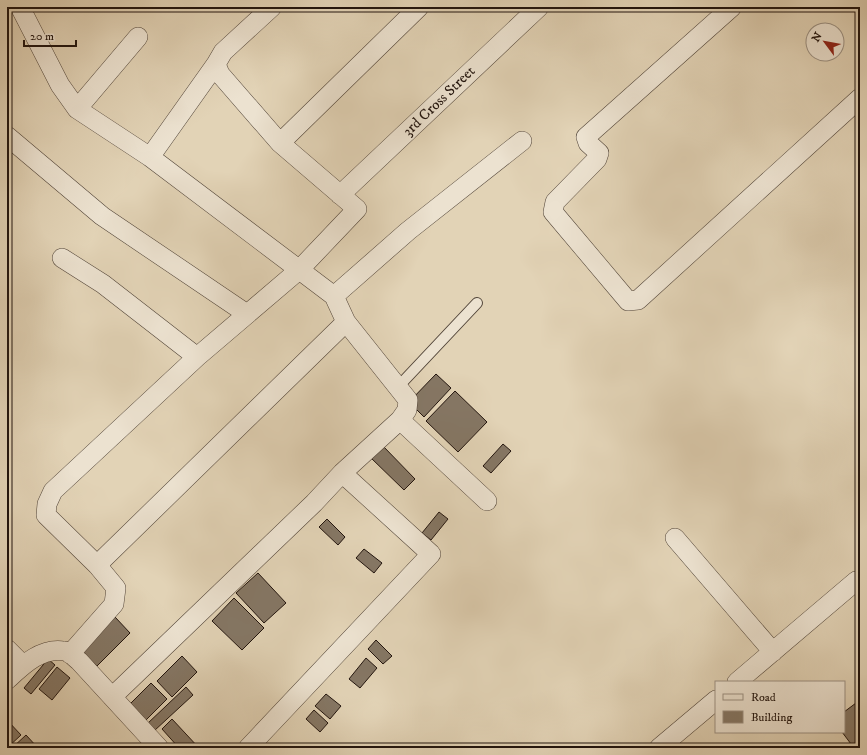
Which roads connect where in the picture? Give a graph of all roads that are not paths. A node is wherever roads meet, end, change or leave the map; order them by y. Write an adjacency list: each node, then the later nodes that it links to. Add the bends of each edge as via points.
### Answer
1 (20, 7): 9 (street, via 60,85)
2 (272, 7): 7 (street, via 223,52)
3 (419, 7): 12 (street)
4 (539, 7): 14 (street, 3rd Cross Street)
5 (732, 7): 8 (street, via 586,137 588,143 599,153 597,159 554,202 553,212 628,300 638,300)
6 (138, 37): 9 (street)
7 (216, 64): 12 (street, via 220,74); 13 (street)
8 (860, 98)
9 (77, 109): 13 (street)
10 (7, 136): 19 (street, via 102,216)
11 (522, 141): 17 (street, via 408,231)
12 (280, 143): 14 (street)
13 (150, 157): 16 (street)
14 (340, 195): 16 (street, via 357,209)
15 (62, 258): 21 (street, via 103,284)
16 (299, 270): 17 (street); 19 (street)
17 (334, 296): 20 (street)
18 (477, 303): 22 (lane)
19 (247, 314): 21 (street)
20 (346, 322): 22 (street); 27 (street)
21 (197, 357): 27 (street, via 53,491 47,504 46,515)
22 (397, 388): 23 (street, via 408,400 407,410)
23 (400, 420): 24 (street); 25 (street)
24 (342, 473): 35 (street); 38 (street, via 431,554)
25 (487, 500)
26 (675, 538): 30 (street)
27 (97, 565): 31 (street, via 116,588 114,604)
28 (856, 581): 30 (street)
29 (7, 649): 32 (street)
30 (773, 652): 34 (street)
31 (70, 654): 32 (street, via 65,650 47,651); 35 (street)
32 (23, 665): 33 (street)
33 (7, 680)
34 (738, 681)
35 (112, 697): 37 (street)
36 (715, 701): 39 (street)
37 (159, 748)
38 (248, 748)
39 (659, 748)

